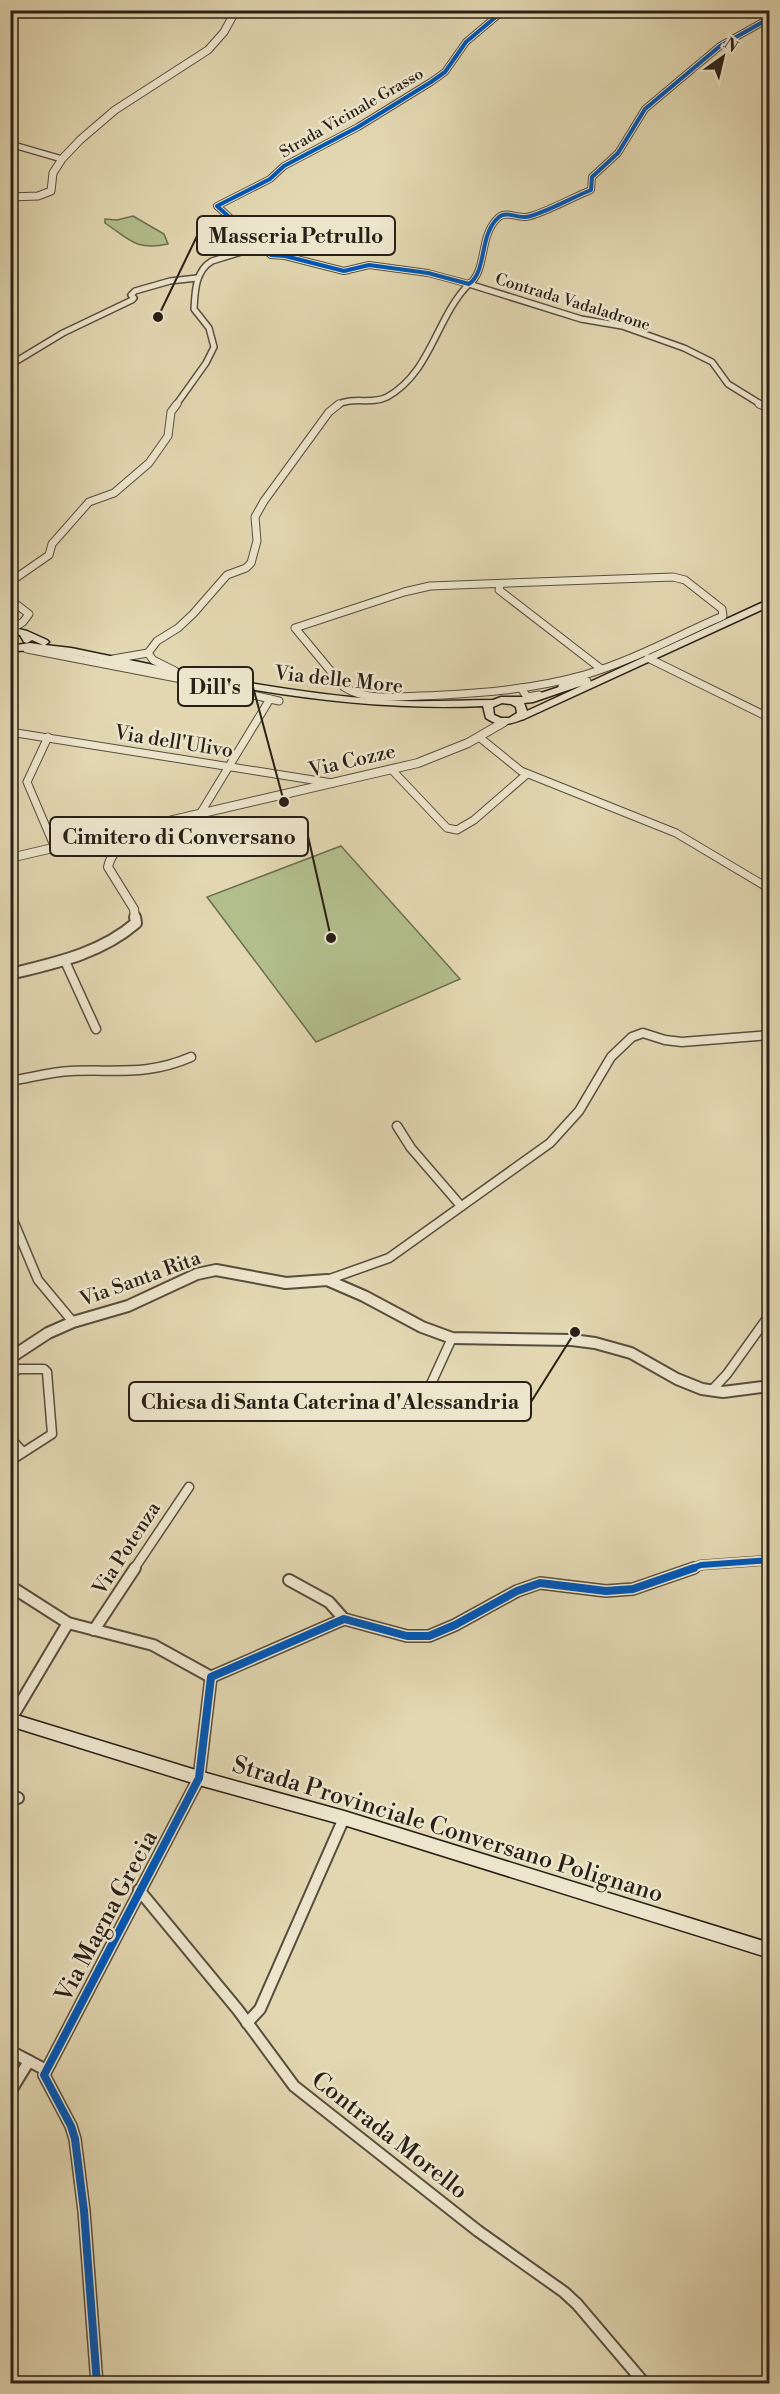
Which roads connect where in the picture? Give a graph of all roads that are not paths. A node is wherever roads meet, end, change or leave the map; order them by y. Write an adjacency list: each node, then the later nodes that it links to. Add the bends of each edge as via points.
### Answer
1 (236, 10): 5 (street, via 208,50 115,110)
2 (504, 10): 7 (street, Strada Vicinale Grasso, via 466,42 445,72 431,82 358,127 284,165 270,178 221,201 217,206)
3 (770, 18): 9 (street, via 718,47 645,109 618,153 592,177 591,190 526,217 499,217 481,250 479,271)
4 (10, 144): 5 (street)
5 (62, 159): 6 (street, via 53,173 51,191 38,196)
6 (10, 197)
7 (261, 246): 8 (street, via 212,261); 9 (street, via 271,255 344,270 372,265)
8 (197, 278): 10 (street, via 135,291 131,293 132,300 63,333); 15 (street, via 194,309 209,328 214,347 171,412 168,436 149,463 114,493 89,502 52,544 49,555 13,580 12,601 29,614)
9 (469, 284): 11 (street, Contrada Vadaladrone, via 581,319 622,326 684,348 712,362 716,373 751,401); 18 (street, Contrada Vadaladrone, via 450,304 430,355 410,377 384,398 352,399 332,409 255,517 257,540 251,563 227,575 193,614 157,641)
10 (10, 365)
11 (770, 409)
12 (500, 585): 21 (street, via 499,590); 21 (street, via 673,577 685,580 724,613 721,618); 25 (street, via 418,588 295,628 344,687 358,694 402,698)
13 (770, 602): 19 (main road)
14 (10, 630): 15 (main road)
15 (24, 630): 16 (main road, via 26,642); 17 (main road)
16 (15, 649): 17 (main road, via 30,646); 26 (street)
17 (71, 651): 20 (main road, Via delle More)
18 (148, 653): 20 (street); 22 (street, via 153,660)
19 (648, 658): 23 (main road); 32 (main road); 33 (street)
20 (113, 659): 22 (main road, Via delle More)
21 (600, 668): 24 (street)
22 (175, 671): 30 (main road, Via delle More, via 324,699)
23 (587, 681): 24 (street, via 533,697 523,694); 27 (main road, via 530,700)
24 (521, 688): 25 (street)
25 (483, 693): 29 (street); 31 (street)
26 (270, 699): 28 (street); 38 (street)
27 (513, 701): 31 (main road, via 501,700); 32 (main road, via 521,706)
28 (279, 702)
29 (477, 704): 30 (main road); 31 (main road)
30 (463, 706): 31 (main road)
31 (490, 711): 34 (main road); 36 (street)
32 (520, 717): 34 (main road)
33 (770, 718)
34 (504, 722): 36 (street, Via Cozze)
35 (10, 732): 37 (street, Via dell'Ulivo)
36 (483, 735): 39 (street, Via Cozze, via 451,751); 40 (street)
37 (48, 738): 38 (street, Via dell'Ulivo); 44 (street, via 27,782)
38 (231, 766): 41 (street, Via dell'Ulivo); 42 (street)
39 (392, 770): 40 (street, via 447,828 457,830); 41 (street, Via Cozze)
40 (526, 774): 46 (street, via 676,833)
41 (333, 783): 42 (street, Via Cozze)
42 (200, 814): 43 (street, Via Cozze)
43 (158, 824): 44 (street, Via Cozze); 47 (street, via 117,849 108,863 109,872 134,910 136,923 105,945)
44 (55, 848): 45 (street, Via Cozze)
45 (10, 858)
46 (770, 889)
47 (64, 959): 48 (street); 49 (street)
48 (10, 974)
49 (96, 1029)
50 (770, 1035): 54 (street, via 682,1042 643,1033 632,1037 611,1057 579,1111 558,1135)
51 (191, 1057): 52 (street, via 176,1065 132,1074 70,1071)
52 (10, 1081)
53 (397, 1126): 54 (street)
54 (461, 1206): 56 (street, via 389,1258)
55 (10, 1213): 58 (street, via 38,1280)
56 (327, 1280): 58 (street, Via Santa Rita, via 286,1282 208,1270 128,1306); 59 (street, Via Santa Rita)
57 (770, 1314): 63 (street)
58 (73, 1322): 60 (street, Via Santa Rita)
59 (452, 1338): 63 (street, Via Santa Rita, via 572,1341 615,1348 641,1357 688,1385); 64 (street, via 425,1397)
60 (10, 1358)
61 (10, 1375): 66 (street, via 19,1369 47,1372 52,1434)
62 (770, 1386): 63 (street, Via Santa Rita)
63 (711, 1391)
64 (433, 1404)
65 (10, 1438): 66 (street)
66 (23, 1452): 67 (street)
67 (10, 1461)
68 (189, 1486): 74 (street, Via Potenza)
69 (770, 1560): 72 (street, via 701,1565 633,1589 606,1591 540,1583 429,1636 407,1636)
70 (289, 1580): 72 (street, via 330,1602)
71 (10, 1586): 73 (street)
72 (344, 1619): 75 (street)
73 (68, 1623): 74 (street); 76 (street)
74 (94, 1630): 75 (street, via 153,1645)
75 (211, 1677): 77 (street)
76 (10, 1719): 77 (main road, Strada Provinciale Conversano Polignano)
77 (198, 1778): 78 (main road, Strada Provinciale Conversano Polignano); 79 (street, Via Magna Grecia)
78 (344, 1818): 80 (main road, Strada Provinciale Conversano Polignano); 81 (street, via 260,2009)
79 (139, 1890): 81 (street, Contrada Morello); 84 (street, Via Magna Grecia)
80 (770, 1951)
81 (247, 2023): 87 (street, Contrada Morello, via 294,2086 478,2231 564,2292)
82 (10, 2051): 83 (street)
83 (29, 2061): 84 (street); 85 (street)
84 (46, 2070): 86 (street, via 47,2084 71,2127 77,2153)
85 (10, 2092)
86 (97, 2384)
87 (645, 2384)

